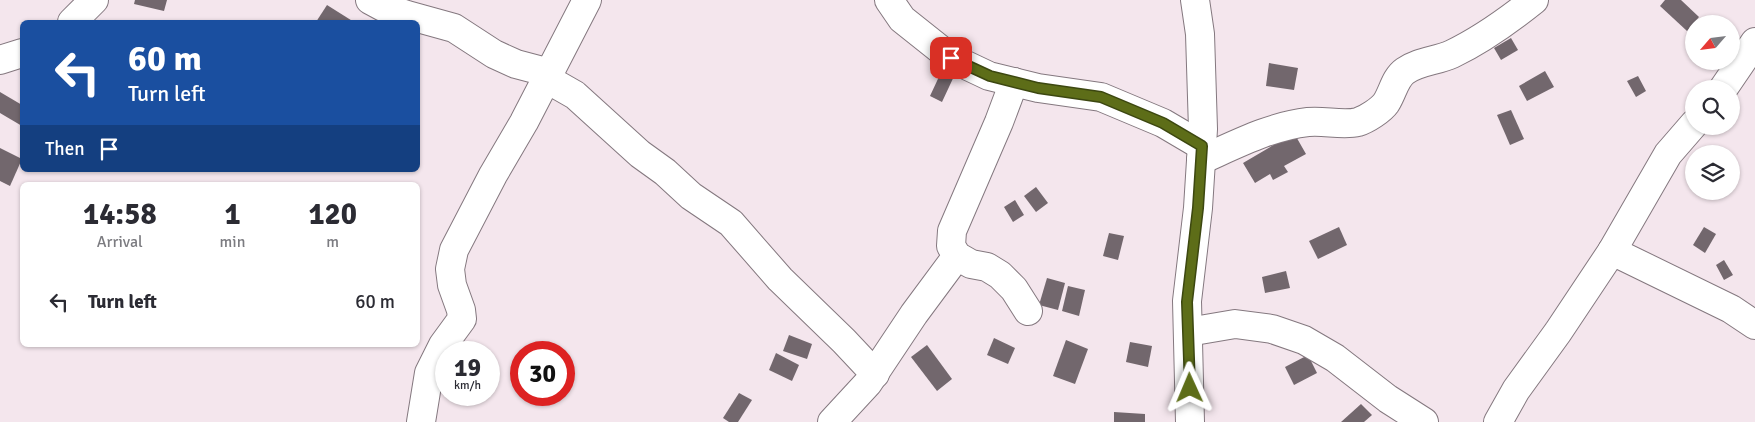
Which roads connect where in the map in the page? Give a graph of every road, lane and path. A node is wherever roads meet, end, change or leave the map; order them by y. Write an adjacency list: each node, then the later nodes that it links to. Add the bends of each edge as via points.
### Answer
1 (94, 0): 7 (street)
2 (370, 0): 11 (street, via 406,15 454,28 494,54)
3 (587, 0): 11 (street)
4 (889, 0): 13 (street, via 902,19 951,58 990,76)
5 (1195, 0): 15 (street, via 1200,34)
6 (1534, 0): 15 (street, via 1490,32 1450,55 1404,72 1385,104 1358,122 1309,122)
7 (74, 20)
8 (1755, 42): 12 (street)
9 (20, 54): 10 (street)
10 (0, 60)
11 (548, 76): 21 (street, via 575,95 640,154 731,223 780,279); 22 (street, via 454,250 450,268 462,319 443,345 430,373)
12 (1729, 80)
13 (1014, 82): 15 (street, via 1101,97 1163,123); 17 (street, via 952,230 951,246)
14 (1685, 134): 16 (street, via 1668,154)
15 (1202, 153): 20 (street, via 1187,302)
16 (1612, 251): 19 (street, via 1731,309); 26 (street, via 1516,390)
17 (957, 256): 18 (street, via 1000,275); 21 (street)
18 (1028, 311)
19 (1755, 326)
20 (1188, 332): 24 (street); 25 (street, via 1236,324 1272,329 1304,340 1335,358)
21 (875, 374): 23 (street)
22 (422, 422)
23 (832, 422)
24 (1190, 422)
25 (1424, 422)
26 (1498, 422)

